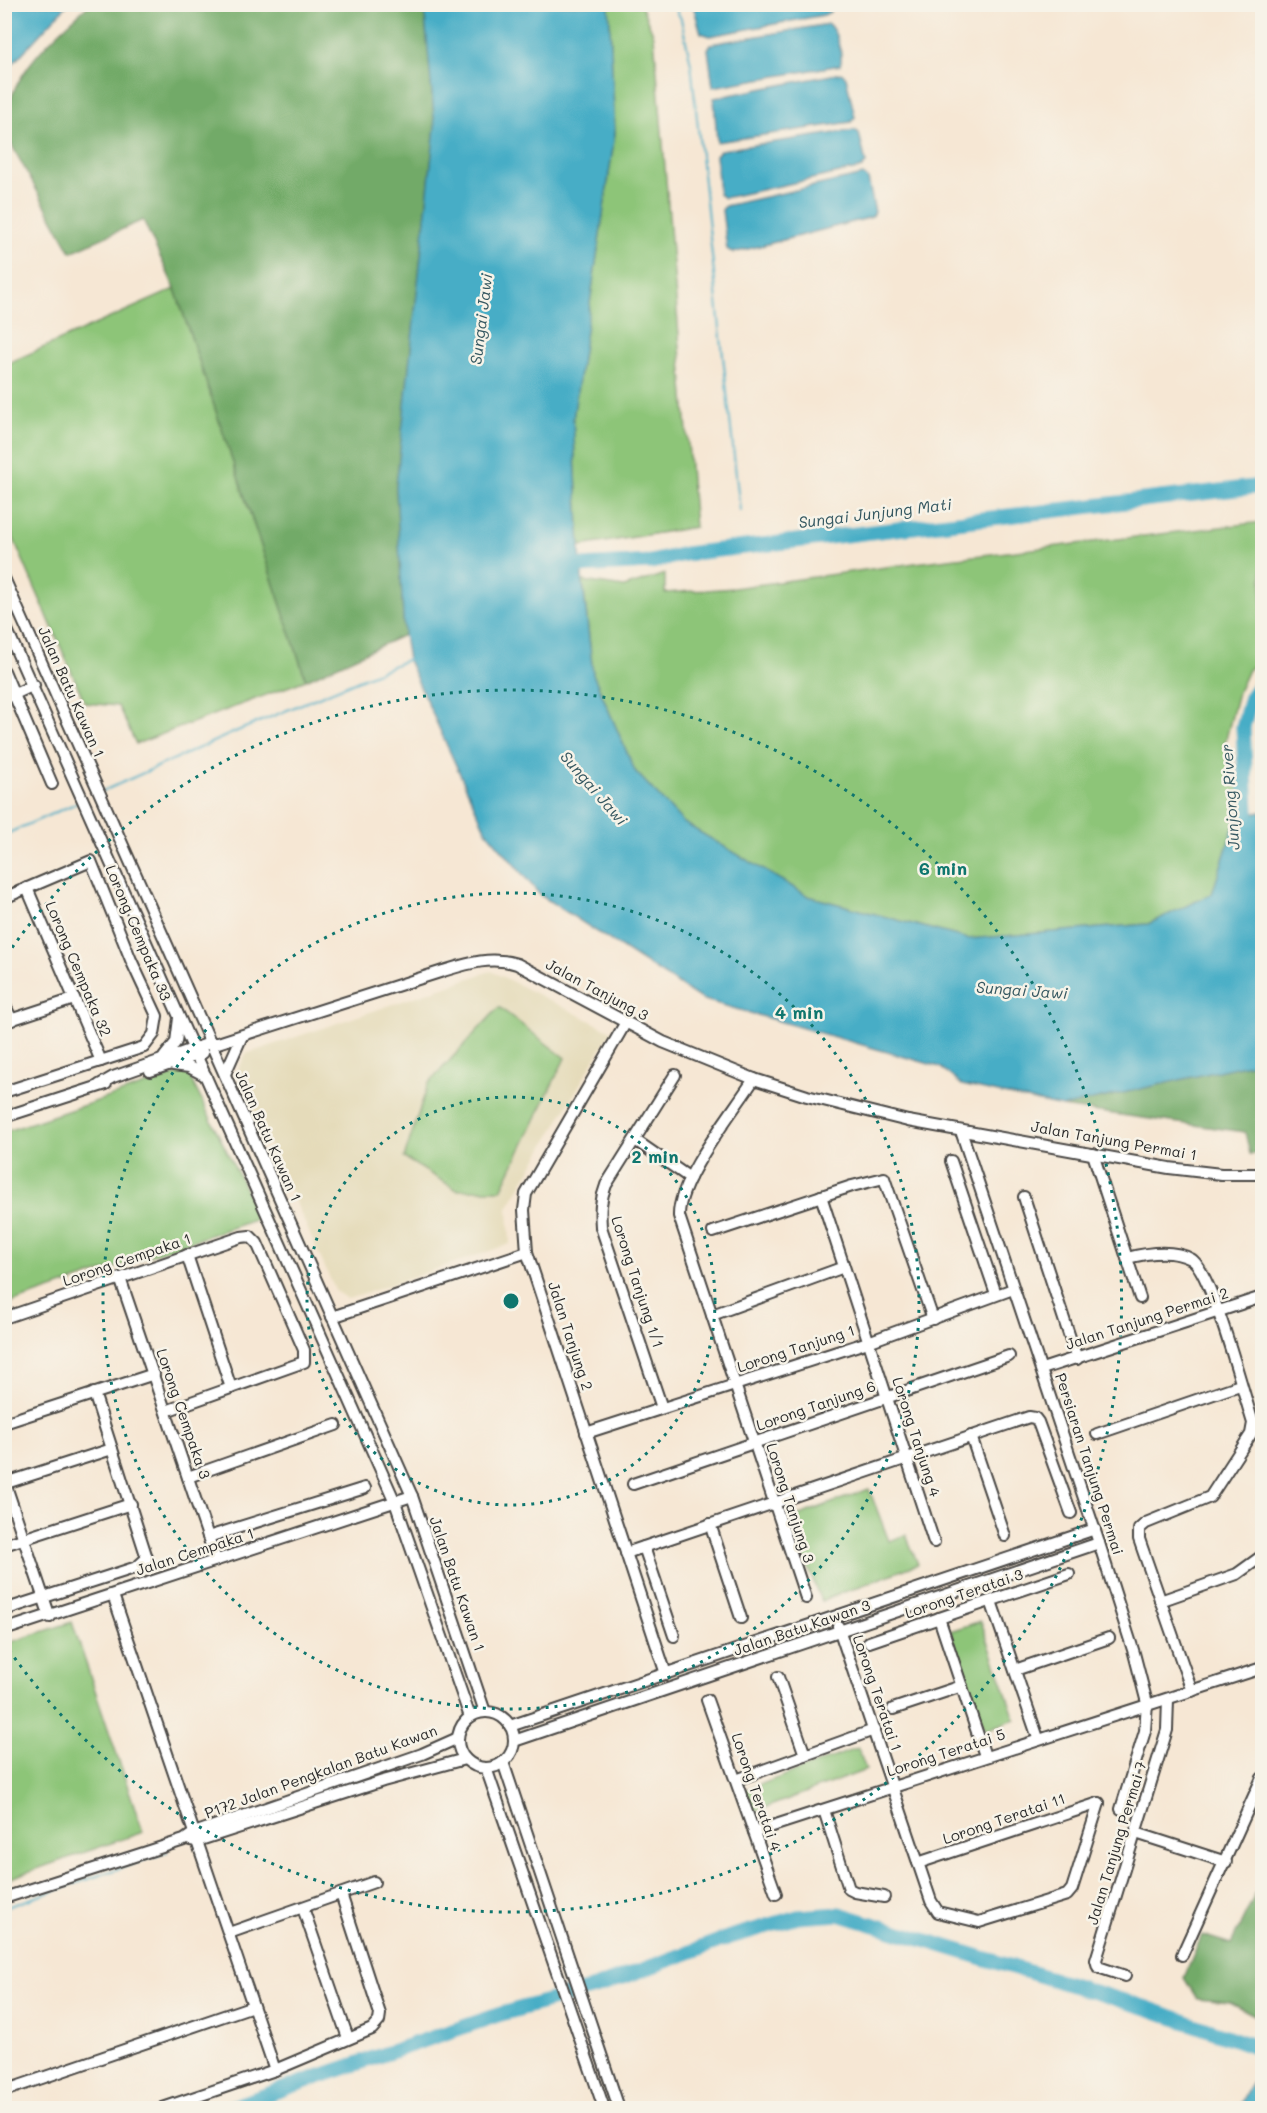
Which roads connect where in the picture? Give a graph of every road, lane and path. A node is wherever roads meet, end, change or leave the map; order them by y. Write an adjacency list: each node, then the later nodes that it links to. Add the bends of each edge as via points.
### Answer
1 (4, 578): 14 (street, Jalan Batu Kawan 1)
2 (4, 623): 4 (street, Jalan Batu Kawan 1)
3 (4, 671): 5 (street)
4 (34, 685): 5 (street); 11 (street, Jalan Batu Kawan 1)
5 (10, 696): 6 (street)
6 (52, 784)
7 (27, 888): 8 (street); 9 (street, Lorong Cempaka 32); 18 (street, Lorong Cempaka 33, via 91,861 157,1016 154,1034 144,1047)
8 (4, 898)
9 (75, 999): 12 (street); 18 (street, Lorong Cempaka 32)
10 (4, 1004): 12 (street)
11 (179, 1014): 17 (street, Jalan Batu Kawan 1); 19 (street, via 176,1042)
12 (8, 1021)
13 (626, 1022): 15 (street, Jalan Tanjung 3, via 517,964 489,960); 24 (street, Jalan Tanjung 3, via 663,1042); 37 (street, Jalan Tanjung 2, via 526,1194)
14 (204, 1028): 15 (street); 16 (street, Jalan Batu Kawan 1)
15 (238, 1037): 16 (street, Jalan Tanjung 3); 21 (street)
16 (214, 1045): 17 (street, Jalan Tanjung 3); 21 (street, Jalan Batu Kawan 1)
17 (196, 1052): 19 (street); 20 (street); 23 (street, Jalan Batu Kawan 1)
18 (101, 1061): 26 (street, Lorong Cempaka 33)
19 (159, 1061): 25 (street)
20 (171, 1065): 23 (street, via 189,1067); 25 (street)
21 (225, 1074): 48 (street, Jalan Batu Kawan 1)
22 (675, 1075): 29 (street, Lorong Tanjung 1/1)
23 (207, 1076): 76 (street, Jalan Batu Kawan 1)
24 (754, 1079): 28 (street, Jalan Tanjung 3, via 847,1108); 33 (street, Lorong Tanjung 3)
25 (99, 1085): 27 (street)
26 (4, 1092)
27 (4, 1117)
28 (961, 1131): 30 (street, Jalan Tanjung Permai 1); 42 (street, Persiaran Tanjung Permai)
29 (635, 1140): 33 (street); 61 (street, Lorong Tanjung 1/1, via 606,1185 601,1198 601,1227)
30 (1092, 1154): 32 (street, Jalan Tanjung Permai 1, via 1221,1174); 39 (street)
31 (951, 1161): 43 (street)
32 (1263, 1174)
33 (690, 1178): 47 (street, Lorong Tanjung 3, via 681,1196 679,1216)
34 (821, 1196): 36 (street); 40 (street, Lorong Tanjung 4); 50 (street, via 880,1177 888,1181)
35 (1024, 1197): 53 (street)
36 (713, 1232)
37 (527, 1252): 48 (street); 65 (street, Jalan Tanjung 2)
38 (187, 1255): 41 (street, Lorong Cempaka 1); 58 (street); 58 (street, Lorong Cempaka 1, via 246,1236 257,1243 304,1350 301,1364)
39 (1127, 1258): 45 (street); 46 (street, via 1158,1254 1191,1258 1204,1274)
40 (844, 1266): 47 (street); 51 (street, Lorong Tanjung 4)
41 (120, 1278): 49 (street, Lorong Cempaka 1); 55 (street, Lorong Cempaka 3)
42 (1013, 1289): 43 (street, Lorong Tanjung 1); 54 (street, Persiaran Tanjung Permai)
43 (996, 1294): 50 (street, Lorong Tanjung 1)
44 (1263, 1297): 46 (street, Jalan Tanjung Permai 2)
45 (1140, 1298)
46 (1218, 1312): 53 (street, Jalan Tanjung Permai 2); 57 (street)
47 (712, 1315): 56 (street, Lorong Tanjung 3)
48 (332, 1317): 75 (street, Jalan Batu Kawan 1)
49 (4, 1318)
50 (933, 1319): 51 (street, Lorong Tanjung 1)
51 (868, 1342): 56 (street, Lorong Tanjung 1); 60 (street, Lorong Tanjung 4)
52 (1009, 1356): 60 (street, Lorong Tanjung 6)
53 (1077, 1359): 54 (street, Jalan Tanjung Permai 2)
54 (1042, 1370): 81 (street, Persiaran Tanjung Permai)
55 (154, 1374): 59 (street); 62 (street, Lorong Cempaka 3)
56 (735, 1384): 61 (street, Lorong Tanjung 1); 68 (street, Lorong Tanjung 3)
57 (1240, 1385): 66 (street); 97 (street, via 1253,1428 1215,1491 1205,1501 1139,1529 1138,1539)
58 (231, 1388): 62 (street)
59 (94, 1394): 63 (street); 69 (street)
60 (887, 1397): 68 (street, Lorong Tanjung 6); 70 (street, Lorong Tanjung 4)
61 (662, 1408): 65 (street, Lorong Tanjung 1)
62 (166, 1411): 71 (street, Lorong Cempaka 3)
63 (4, 1423)
64 (336, 1425): 71 (street)
65 (586, 1433): 89 (street, Jalan Tanjung 2)
66 (1097, 1434)
67 (971, 1436): 70 (street); 79 (street, via 1035,1418); 82 (street)
68 (754, 1442): 73 (street, Lorong Tanjung 6); 77 (street, Lorong Tanjung 3)
69 (112, 1449): 72 (street); 78 (street)
70 (907, 1458): 77 (street); 85 (street, Lorong Tanjung 4)
71 (188, 1477): 83 (street, Lorong Cempaka 3)
72 (5, 1482): 84 (street)
73 (633, 1484)
74 (364, 1488): 83 (street)
75 (412, 1496): 76 (street, Jalan Cempaka 1); 118 (street, Jalan Batu Kawan 1)
76 (395, 1502): 91 (street, Jalan Cempaka 1); 119 (street, Jalan Batu Kawan 1)
77 (774, 1503): 80 (street); 95 (street, Lorong Tanjung 3)
78 (130, 1504): 84 (street); 94 (street, Jalan Cempaka 1, via 147,1554 145,1561)
79 (1071, 1513)
80 (710, 1524): 88 (street); 101 (street)
81 (1095, 1529): 86 (street, Persiaran Tanjung Permai); 100 (street, Jalan Batu Kawan 3)
82 (1005, 1536)
83 (208, 1537): 91 (street, Lorong Cempaka 3)
84 (24, 1539): 87 (street); 94 (street)
85 (934, 1542)
86 (1100, 1544): 104 (street, Jalan Batu Kawan 3); 116 (street, Persiaran Tanjung Permai)
87 (4, 1545)
88 (644, 1547): 89 (street); 105 (street)
89 (626, 1553): 110 (street, Jalan Tanjung 2)
90 (1263, 1556): 97 (street, via 1237,1574)
91 (216, 1560): 93 (street, Jalan Cempaka 1)
92 (1069, 1574): 96 (street, Lorong Teratai 3)
93 (113, 1595): 99 (street, Jalan Cempaka 1); 137 (street)
94 (43, 1598): 98 (street, Jalan Cempaka 1); 99 (street)
95 (806, 1598)
96 (991, 1601): 102 (street, Lorong Teratai 3); 109 (street)
97 (1160, 1601): 113 (street)
98 (4, 1610)
99 (50, 1617): 103 (street, Jalan Cempaka 1)
100 (835, 1617): 104 (street, Lorong Teratai 1); 110 (street, Jalan Batu Kawan 3)
101 (741, 1618)
102 (939, 1618): 107 (street, Lorong Teratai 3); 112 (street)
103 (4, 1630)
104 (840, 1631): 121 (street, Lorong Teratai 1); 124 (street, Jalan Batu Kawan 3)
105 (674, 1636)
106 (1109, 1638): 109 (street)
107 (869, 1642)
108 (1263, 1668): 113 (street, Lorong Teratai 5)
109 (1015, 1670): 123 (street)
110 (666, 1674): 120 (street, Jalan Batu Kawan 3)
111 (778, 1677): 125 (street)
112 (962, 1686): 117 (street); 126 (street)
113 (1192, 1691): 114 (street, Lorong Teratai 5)
114 (1168, 1698): 116 (street, Lorong Teratai 5); 136 (street, Jalan Tanjung Permai 7, via 1167,1730)
115 (708, 1700): 131 (street, Lorong Teratai 4)
116 (1147, 1703): 123 (street, Lorong Teratai 5); 134 (street, Persiaran Tanjung Permai, via 1145,1731)
117 (893, 1709)
118 (485, 1712): 119 (street); 120 (street, via 500,1716)
119 (470, 1717): 122 (street)
120 (510, 1726): 124 (street)
121 (874, 1731): 125 (street); 132 (street, Lorong Teratai 1)
122 (458, 1738): 127 (street); 137 (street, P172 Jalan Pengkalan Batu Kawan)
123 (1038, 1738): 126 (street, Lorong Teratai 5)
124 (514, 1741): 128 (street)
125 (805, 1755): 131 (street)
126 (985, 1756): 132 (street, Lorong Teratai 5)
127 (465, 1759): 129 (street); 137 (street, P172 Jalan Pengkalan Batu Kawan)
128 (503, 1762): 129 (street); 156 (street)
129 (486, 1768): 155 (street)
130 (1263, 1778): 138 (street)
131 (736, 1780): 135 (street, Lorong Teratai 4)
132 (892, 1786): 133 (street, Lorong Teratai 5); 139 (street, Lorong Teratai 1)
133 (824, 1809): 135 (street, Lorong Teratai 5); 143 (street, via 849,1889)
134 (1121, 1809)
135 (754, 1832): 142 (street, Lorong Teratai 4)
136 (1136, 1833): 138 (street); 149 (street, Jalan Tanjung Permai 7, via 1096,1963)
137 (196, 1837): 144 (street); 147 (street)
138 (1226, 1862): 148 (street)
139 (918, 1863): 145 (street, Lorong Teratai 1); 145 (street, Lorong Teratai 11, via 1099,1803 1072,1889 1064,1897 979,1922 938,1912)
140 (374, 1882): 141 (street)
141 (341, 1894): 146 (street); 151 (street, via 380,2014 372,2029)
142 (776, 1894)
143 (884, 1897)
144 (4, 1898)
145 (931, 1900)
146 (303, 1908): 147 (street); 151 (street)
147 (229, 1933): 150 (street)
148 (1182, 1955)
149 (1125, 1976)
150 (253, 2006): 152 (street); 153 (street)
151 (348, 2038): 152 (street)
152 (275, 2070): 154 (street)
153 (4, 2091)
154 (163, 2109)
155 (604, 2109)
156 (619, 2109)

